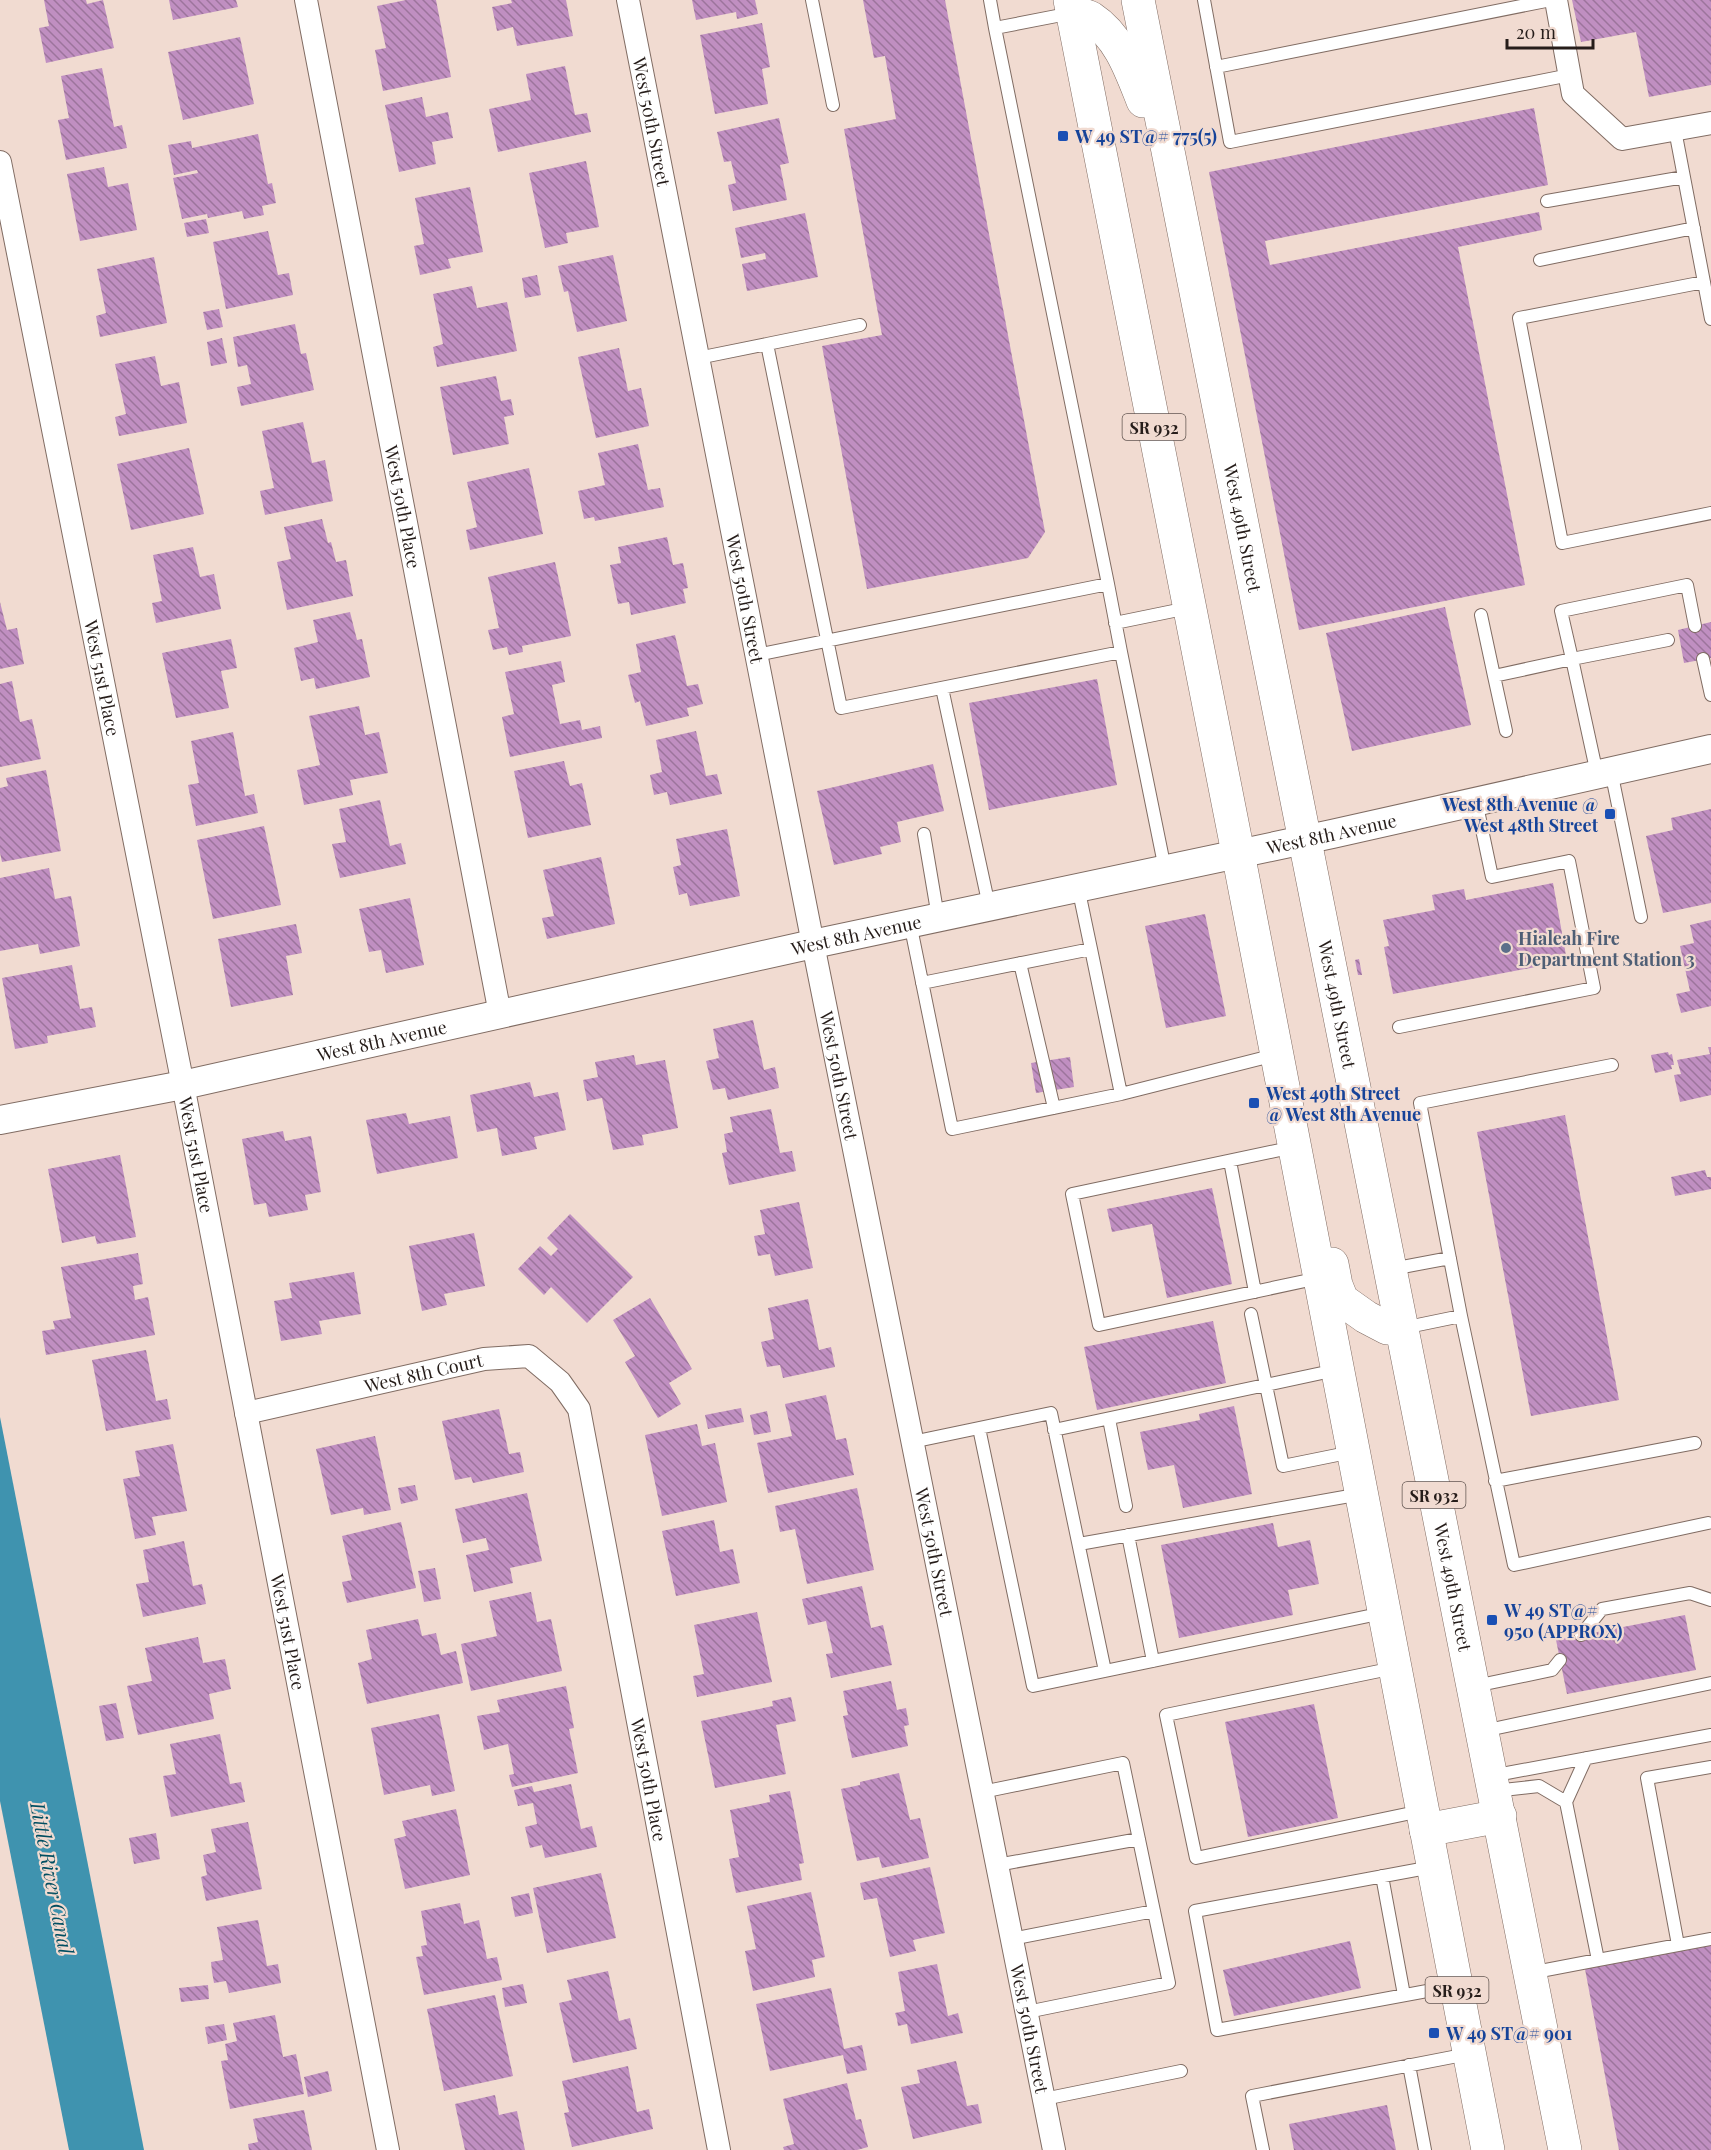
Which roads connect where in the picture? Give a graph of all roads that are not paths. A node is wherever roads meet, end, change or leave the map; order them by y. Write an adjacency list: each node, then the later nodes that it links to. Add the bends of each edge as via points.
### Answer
1 (306, 0): 59 (street, West 50th Place)
2 (628, 0): 26 (street, West 50th Street)
3 (812, 0): 13 (lane)
4 (990, 0): 10 (lane)
5 (1138, 0): 18 (main road, West 49th Street / SR 932)
6 (1203, 0): 11 (lane)
7 (1551, 0): 11 (lane)
8 (1556, 0): 12 (street)
9 (1072, 6): 10 (lane); 18 (main road, via 1090,18 1126,57); 29 (main road, SR 932)
10 (995, 28): 28 (lane)
11 (1216, 67): 12 (lane, via 1230,142)
12 (1570, 75): 15 (street, via 1573,94 1622,139)
13 (833, 105)
14 (1711, 123): 15 (street)
15 (1675, 130): 17 (lane)
16 (0, 162): 63 (street, West 51st Place)
17 (1684, 177): 19 (lane); 20 (lane)
18 (1174, 181): 47 (main road, West 49th Street / SR 932)
19 (1547, 201)
20 (1694, 228): 21 (lane); 22 (lane)
21 (1540, 260)
22 (1704, 282): 23 (lane); 27 (lane, via 1519,318 1562,543)
23 (1711, 319)
24 (860, 325): 25 (lane)
25 (767, 344): 26 (lane); 34 (lane)
26 (698, 357): 36 (street, West 50th Street)
27 (1711, 513)
28 (1108, 584): 31 (lane); 34 (lane)
29 (1190, 608): 31 (lane); 48 (main road, SR 932)
30 (1481, 615): 39 (lane)
31 (1115, 623): 35 (lane)
32 (1695, 626): 37 (lane, via 1687,585 1561,611)
33 (1668, 640): 37 (lane)
34 (828, 641): 36 (lane); 40 (lane, via 841,708)
35 (1121, 652): 40 (lane); 49 (lane)
36 (756, 655): 55 (street, West 50th Street)
37 (1572, 659): 39 (lane); 44 (lane)
38 (1703, 659): 41 (lane)
39 (1494, 676): 42 (lane)
40 (942, 688): 51 (lane)
41 (1711, 695)
42 (1506, 731)
43 (1711, 749): 44 (street, West 8th Avenue)
44 (1604, 773): 45 (street, West 8th Avenue); 53 (lane)
45 (1476, 801): 47 (street, West 8th Avenue); 60 (lane, via 1492,877 1569,861 1594,988)
46 (924, 834): 52 (lane)
47 (1305, 839): 48 (street, West 8th Avenue); 70 (main road, West 49th Street / SR 932)
48 (1238, 853): 49 (street, West 8th Avenue); 61 (main road, SR 932)
49 (1165, 869): 50 (street, West 8th Avenue)
50 (1078, 887): 51 (street, West 8th Avenue); 56 (lane)
51 (989, 906): 52 (street, West 8th Avenue)
52 (938, 917): 54 (street, West 8th Avenue)
53 (1641, 917)
54 (910, 923): 55 (street, West 8th Avenue); 58 (lane)
55 (813, 944): 59 (street, West 8th Avenue); 83 (street, West 50th Street)
56 (1091, 949): 57 (lane); 64 (lane)
57 (1020, 963): 58 (lane); 65 (lane)
58 (922, 983): 65 (lane, via 952,1129)
59 (500, 1014): 63 (street, West 8th Avenue)
60 (1400, 1027)
61 (1276, 1055): 64 (lane); 67 (main road, SR 932)
62 (1612, 1065): 69 (lane, via 1420,1103)
63 (183, 1085): 66 (street, West 8th Avenue); 79 (street, West 51st Place)
64 (1120, 1094): 65 (lane)
65 (1054, 1108)
66 (0, 1120)
67 (1293, 1141): 68 (lane); 71 (main road, SR 932); 75 (main road, via 1316,1184 1342,1300 1387,1328)
68 (1230, 1161): 72 (lane); 72 (lane, via 1072,1194 1099,1325)
69 (1450, 1258): 70 (lane); 74 (lane)
70 (1390, 1270): 75 (main road, West 49th Street / SR 932)
71 (1320, 1278): 72 (lane); 76 (main road, SR 932)
72 (1255, 1292)
73 (1251, 1314): 77 (lane)
74 (1461, 1316): 75 (lane); 86 (lane)
75 (1401, 1328): 100 (main road, West 49th Street / SR 932)
76 (1337, 1370): 77 (lane); 85 (main road, SR 932)
77 (1266, 1385): 80 (lane); 85 (lane, via 1283,1466)
78 (579, 1409): 79 (street, West 8th Court, via 560,1382 529,1356 484,1359); 127 (street, West 50th Place)
79 (246, 1413): 126 (street, West 51st Place)
80 (1109, 1419): 82 (lane); 88 (lane)
81 (979, 1428): 82 (lane, via 1051,1413); 83 (lane); 98 (lane, via 1033,1686)
82 (1054, 1430): 91 (lane)
83 (912, 1442): 105 (street, West 50th Street)
84 (1695, 1443): 86 (lane)
85 (1353, 1451): 87 (main road, SR 932)
86 (1495, 1480): 89 (lane, via 1514,1565)
87 (1361, 1494): 90 (lane); 93 (main road, SR 932)
88 (1126, 1506)
89 (1708, 1523)
90 (1128, 1535): 91 (lane); 96 (lane)
91 (1078, 1544): 98 (lane)
92 (1711, 1600): 94 (lane, via 1690,1593 1602,1609)
93 (1384, 1613): 96 (lane); 97 (main road, SR 932)
94 (1581, 1635)
95 (1560, 1660): 100 (lane, via 1552,1670)
96 (1154, 1661): 98 (lane)
97 (1395, 1668): 108 (main road, SR 932); 108 (lane, via 1166,1715 1196,1858)
98 (1105, 1671)
99 (1711, 1683): 101 (lane)
100 (1472, 1686): 101 (main road, West 49th Street / SR 932)
101 (1482, 1731): 106 (main road, West 49th Street / SR 932)
102 (1711, 1735): 103 (lane)
103 (1586, 1758): 106 (lane); 107 (lane)
104 (1711, 1767): 116 (lane, via 1647,1778)
105 (982, 1792): 109 (lane, via 1124,1763); 110 (street, West 50th Street)
106 (1495, 1794): 107 (lane, via 1539,1786); 108 (main road); 118 (main road, West 49th Street / SR 932)
107 (1566, 1802): 117 (lane)
108 (1424, 1820): 111 (main road, SR 932)
109 (1139, 1839): 110 (lane); 113 (lane)
110 (997, 1865): 114 (street, West 50th Street)
111 (1433, 1867): 112 (lane); 119 (main road, SR 932)
112 (1382, 1876): 120 (lane); 120 (lane, via 1195,1911 1217,2030)
113 (1154, 1911): 114 (lane); 121 (lane, via 1169,1983)
114 (1012, 1939): 121 (street, West 50th Street)
115 (1711, 1939): 116 (lane)
116 (1678, 1945): 117 (lane)
117 (1598, 1960): 118 (lane)
118 (1530, 1973): 133 (main road, West 49th Street / SR 932)
119 (1456, 1986): 120 (lane); 122 (main road, SR 932)
120 (1404, 1995)
121 (1027, 2012): 125 (street, West 50th Street)
122 (1471, 2060): 123 (lane); 131 (main road, SR 932); 132 (main road)
123 (1408, 2065): 129 (lane, via 1252,2096); 130 (lane)
124 (1181, 2071): 125 (lane)
125 (1044, 2099): 128 (street, West 50th Street)
126 (388, 2150)
127 (719, 2150)
128 (1054, 2150)
129 (1263, 2150)
130 (1425, 2150)
131 (1488, 2150)
132 (1504, 2150)
133 (1565, 2150)

